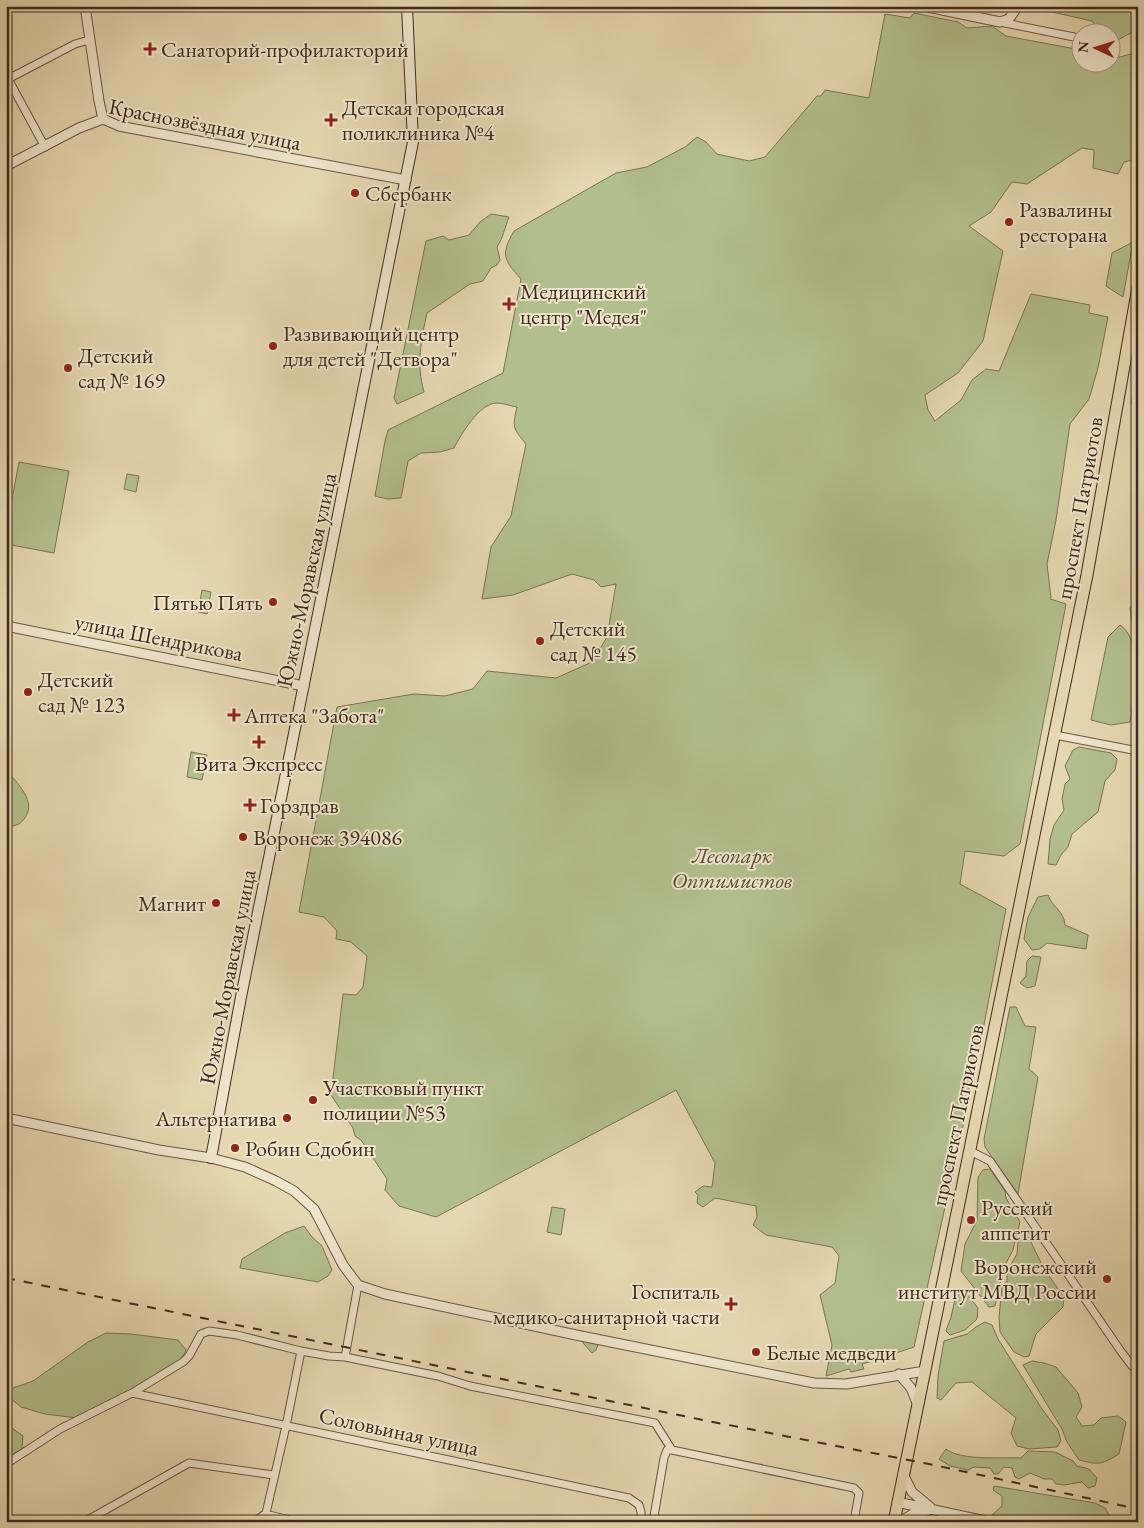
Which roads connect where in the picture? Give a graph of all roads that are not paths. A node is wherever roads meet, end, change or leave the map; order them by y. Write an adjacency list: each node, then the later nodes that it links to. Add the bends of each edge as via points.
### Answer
1 (85, 6): 7 (street)
2 (407, 6): 12 (main road, Южно-Моравская улица, via 413,134)
3 (923, 6): 5 (street)
4 (1018, 6): 5 (street, via 1009,19)
5 (1000, 22): 6 (street)
6 (1072, 37)
7 (89, 40): 8 (street); 9 (street)
8 (7, 78): 10 (street)
9 (103, 120): 10 (street, Краснозвёздная улица, via 79,128); 12 (street, Краснозвёздная улица, via 119,126)
10 (45, 147): 11 (street, Краснозвёздная улица)
11 (6, 166)
12 (406, 180): 15 (main road, Южно-Моравская улица)
13 (1138, 287): 16 (highway, проспект Патриотов, via 1096,532)
14 (6, 626): 15 (street, улица Шендрикова)
15 (304, 686): 20 (main road, Южно-Моравская улица)
16 (1055, 734): 17 (street); 19 (highway, проспект Патриотов)
17 (1138, 751)
18 (6, 1118): 20 (street)
19 (970, 1150): 24 (street, via 990,1161 1120,1350 1132,1366); 25 (highway, проспект Патриотов)
20 (211, 1158): 21 (street, via 245,1167 294,1191 314,1209 343,1265)
21 (358, 1285): 23 (street); 26 (street, via 385,1294 814,1383 846,1384)
22 (301, 1351): 23 (street); 27 (street, via 209,1331 201,1334 190,1356 183,1362); 29 (street)
23 (345, 1357): 30 (street, via 655,1423)
24 (1138, 1367)
25 (925, 1371): 26 (street); 28 (highway, проспект Патриотов)
26 (899, 1374): 28 (street, via 911,1388)
27 (132, 1393): 29 (street, Соловьиная улица); 31 (street, via 60,1430)
28 (918, 1406): 32 (highway, проспект Патриотов)
29 (286, 1426): 33 (street); 40 (street, Соловьиная улица, via 629,1498 639,1504)
30 (672, 1450): 41 (street, via 668,1450 664,1458); 42 (street, via 854,1488 859,1493)
31 (6, 1464)
32 (903, 1474): 34 (highway, проспект Патриотов); 35 (street, via 912,1492)
33 (274, 1475): 36 (street); 37 (street, via 189,1463)
34 (897, 1502): 35 (street); 43 (highway, проспект Патриотов)
35 (934, 1510): 44 (street, via 915,1513); 45 (street)
36 (264, 1518): 38 (street); 39 (street)
37 (84, 1522)
38 (254, 1522)
39 (298, 1522)
40 (641, 1522)
41 (653, 1522)
42 (854, 1522)
43 (894, 1522)
44 (900, 1522)
45 (990, 1522)

